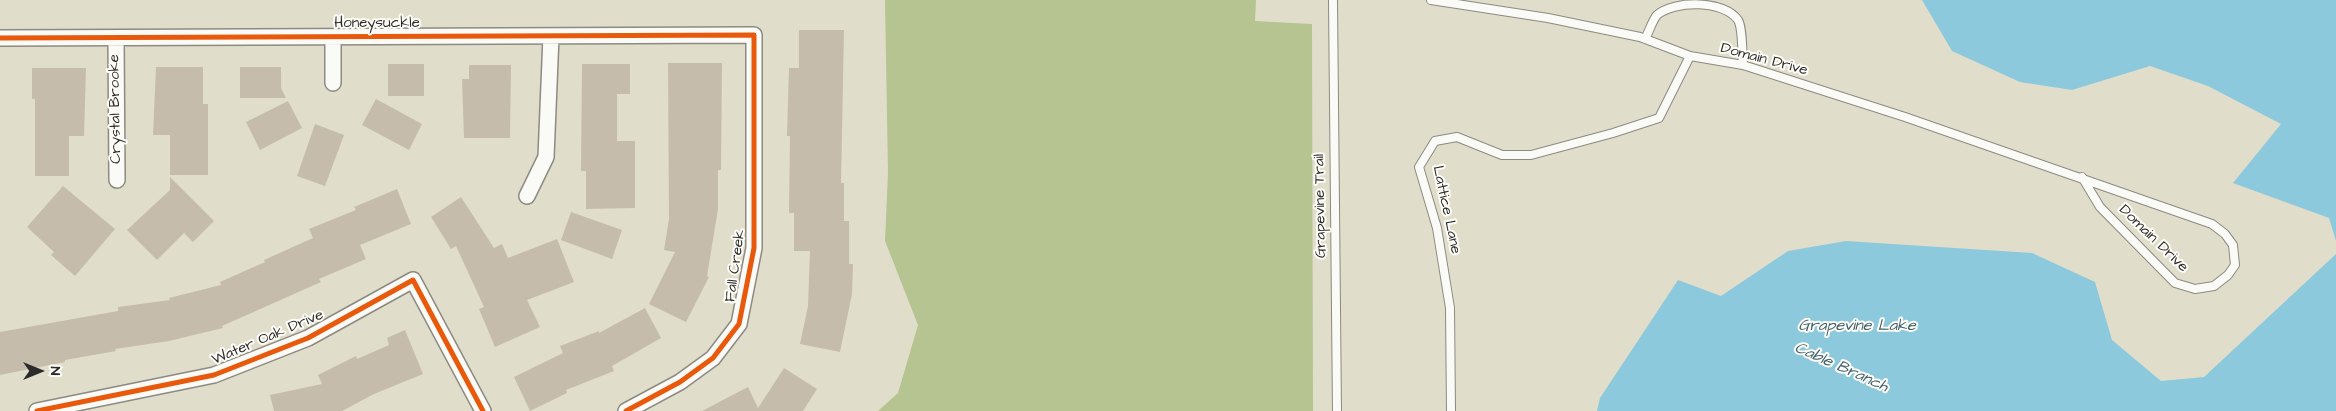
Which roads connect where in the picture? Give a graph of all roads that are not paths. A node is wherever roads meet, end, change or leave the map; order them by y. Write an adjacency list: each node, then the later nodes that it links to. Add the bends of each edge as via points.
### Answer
1 (1332, 0): 18 (lane, Grapevine Trail)
2 (1431, 0): 8 (lane, Domain Drive, via 1502,10)
3 (754, 35): 4 (street, Honeysuckle); 17 (street, Fall Creek, via 754,248 740,324 713,358 680,382)
4 (551, 36): 5 (street, Honeysuckle); 14 (street, via 546,157)
5 (333, 37): 7 (street, Honeysuckle); 11 (street)
6 (0, 38): 7 (street, Honeysuckle)
7 (116, 38): 13 (street, Crystal Brooke)
8 (1645, 39): 9 (lane, Domain Drive); 10 (lane, via 1657,15 1675,2 1712,2 1731,9 1739,21)
9 (1690, 56): 10 (lane, Domain Drive); 19 (lane, Lattice Lane, via 1658,118 1531,155 1502,155 1457,137 1435,141 1419,167 1437,228 1450,308)
10 (1743, 65): 12 (lane, Domain Drive)
11 (332, 83)
12 (2082, 178): 12 (lane, Domain Drive, via 2212,224 2233,245 2235,265 2214,286 2195,289 2175,283 2100,207)
13 (117, 180)
14 (527, 196)
15 (37, 411): 16 (street, Water Oak Drive, via 214,375 308,338 413,280)
16 (483, 411)
17 (626, 411)
18 (1337, 411)
19 (1451, 411)

